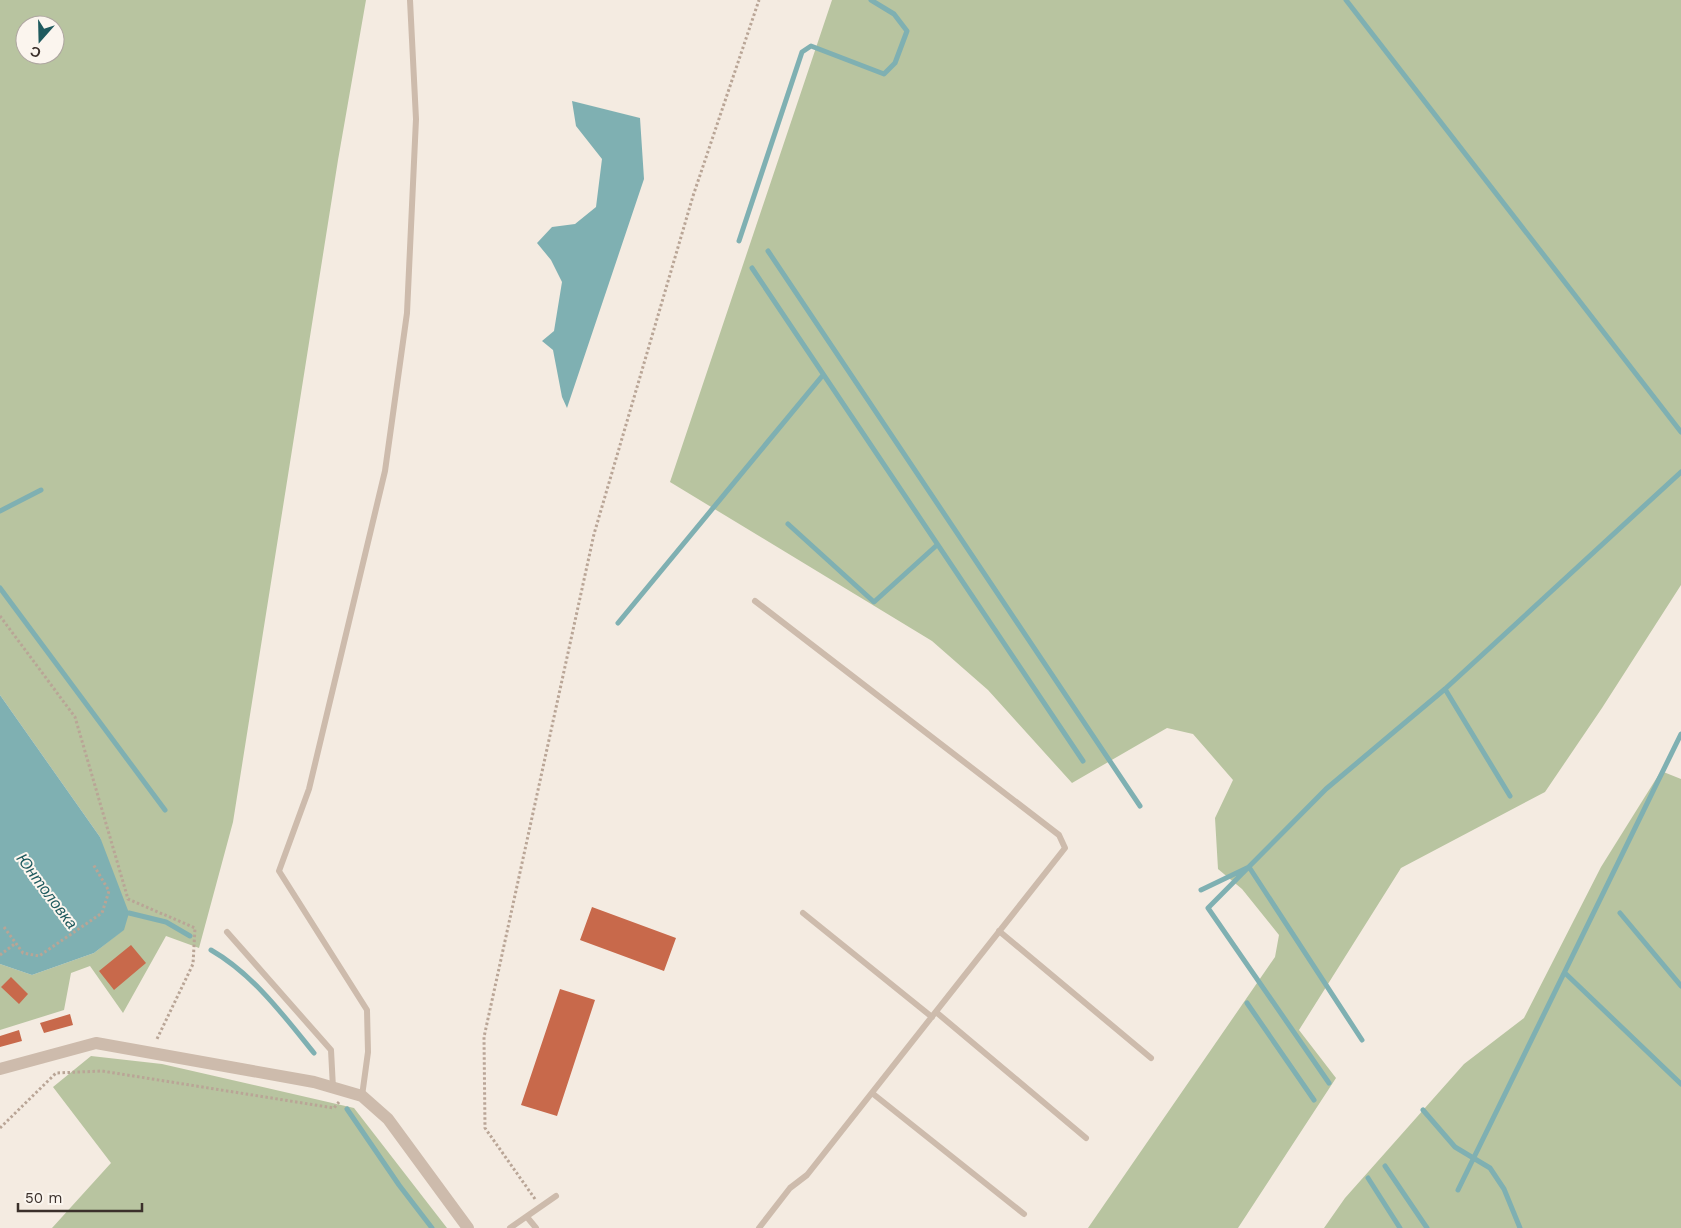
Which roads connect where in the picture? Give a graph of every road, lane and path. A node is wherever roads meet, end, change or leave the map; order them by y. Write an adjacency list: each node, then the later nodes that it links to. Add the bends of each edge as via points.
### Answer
1 (410, 0): 19 (lane, via 416,119 407,314 385,471 309,789 279,871 367,1010 368,1052)
2 (759, 0): 23 (path, via 693,196 594,534 484,1038 485,1128)
3 (755, 601): 8 (lane, via 1059,835 1064,848)
4 (0, 616): 13 (path, via 75,717 128,899 195,928 193,964)
5 (93, 864): 10 (path, via 109,891 102,913 39,956 23,953)
6 (803, 913): 12 (lane)
7 (4, 927): 10 (path)
8 (999, 931): 12 (lane); 14 (lane)
9 (227, 932): 16 (lane, via 331,1050)
10 (16, 943): 11 (path)
11 (0, 955)
12 (934, 1014): 18 (lane); 21 (lane)
13 (155, 1044)
14 (1151, 1058)
15 (0, 1069): 16 (street, via 96,1043)
16 (333, 1088): 17 (street)
17 (347, 1092): 19 (street); 20 (path, via 334,1108 102,1071 56,1073)
18 (872, 1093): 24 (lane); 29 (lane, via 807,1175 790,1188)
19 (362, 1096): 26 (street, via 388,1119)
20 (0, 1128)
21 (1086, 1138)
22 (556, 1196): 23 (lane)
23 (541, 1206): 25 (lane)
24 (1024, 1214)
25 (527, 1216): 27 (lane); 28 (lane)
26 (468, 1228)
27 (510, 1228)
28 (536, 1228)
29 (759, 1228)

